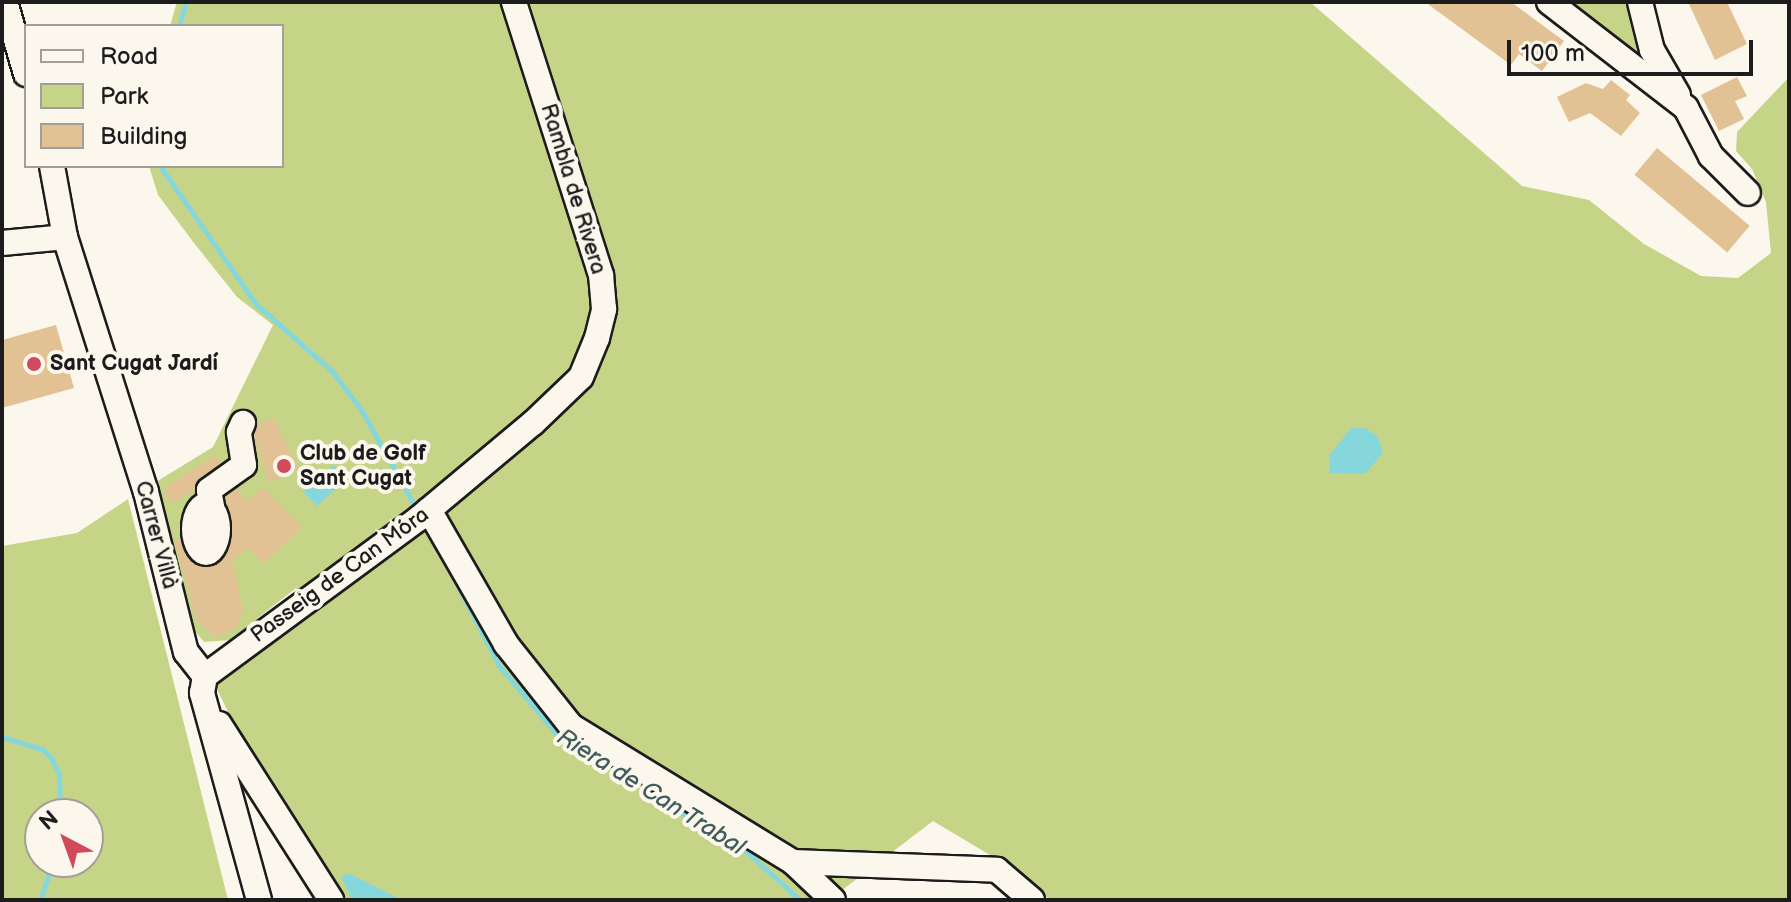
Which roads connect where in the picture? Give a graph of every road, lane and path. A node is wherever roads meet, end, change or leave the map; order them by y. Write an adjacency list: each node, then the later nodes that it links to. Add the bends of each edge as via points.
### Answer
1 (5, 2): 5 (street)
2 (514, 2): 11 (street, Rambla de Rivera, via 601,275 604,309)
3 (1549, 2): 6 (street)
4 (1640, 2): 6 (street, via 1652,50)
5 (24, 67)
6 (1686, 108): 8 (street, via 1711,156)
7 (52, 168): 9 (street, Carrer Villà)
8 (1748, 193)
9 (65, 237): 10 (street); 14 (street, Carrer Villà)
10 (2, 243)
11 (581, 377): 13 (street, Passeig de Can Móra)
12 (243, 423): 14 (street, via 239,432 244,465 209,490 203,513)
13 (425, 514): 15 (street, Passeig de Can Móra); 19 (street, via 506,644 571,726)
14 (158, 534): 15 (street, Carrer Villà, via 186,652)
15 (205, 676): 16 (street)
16 (206, 706): 17 (street); 18 (street)
17 (274, 810): 18 (street); 21 (street)
18 (240, 828): 20 (street)
19 (793, 862): 22 (street); 23 (street, via 997,870)
20 (259, 900)
21 (331, 900)
22 (833, 900)
23 (1032, 900)

